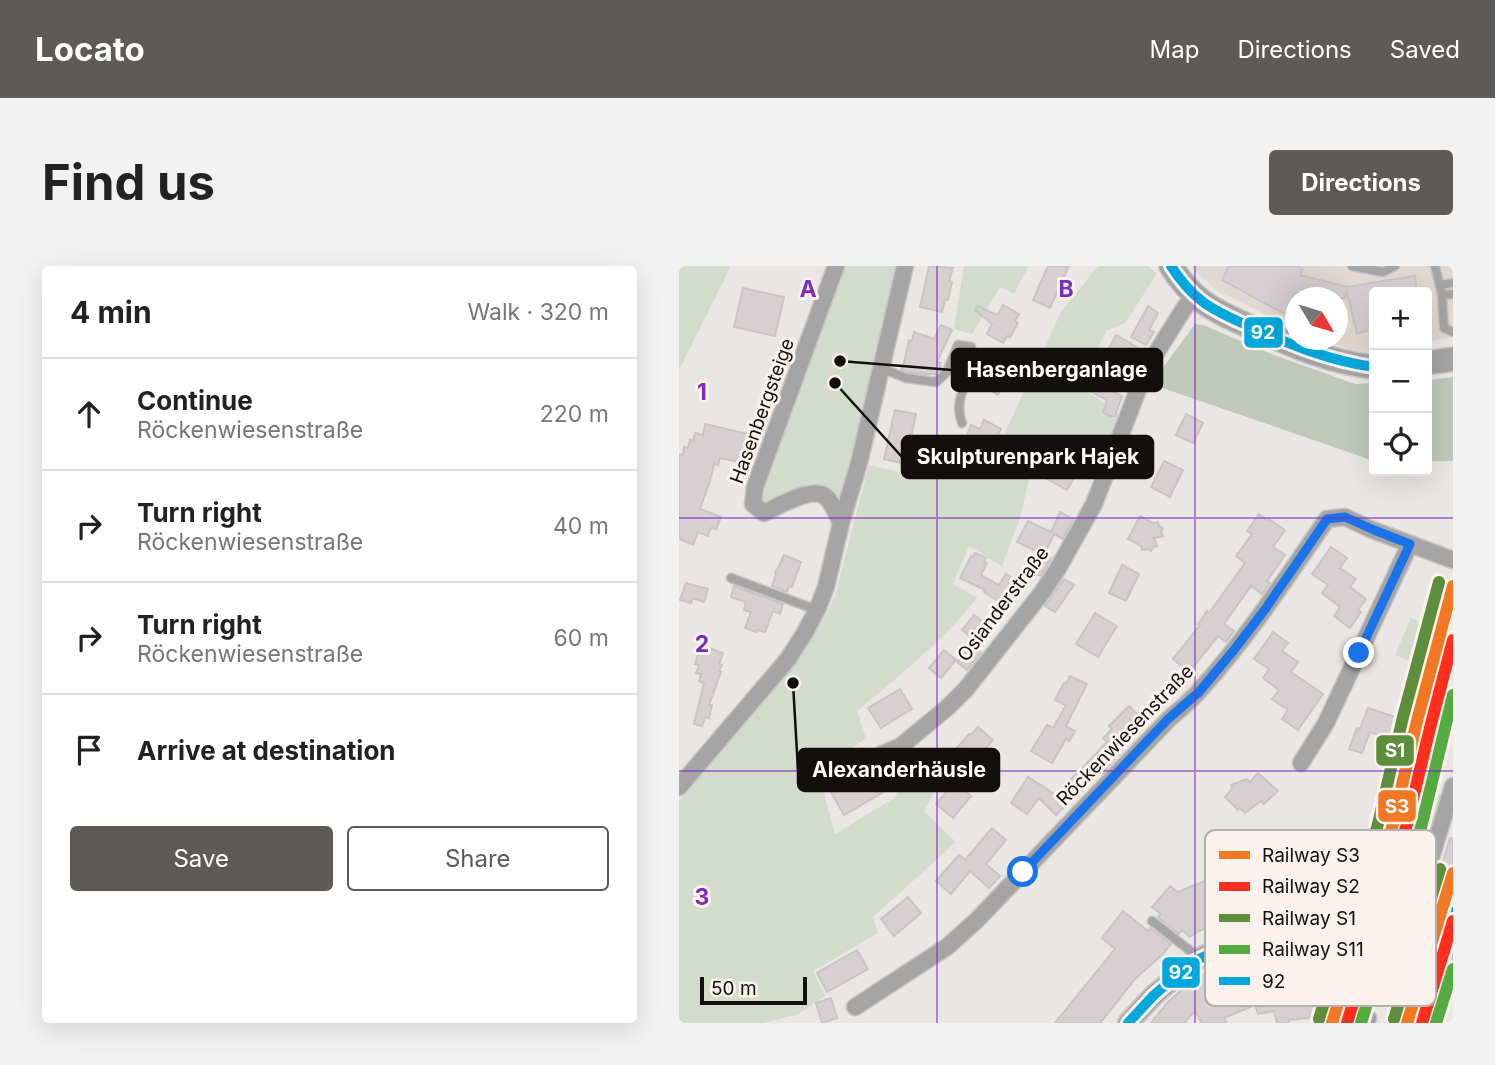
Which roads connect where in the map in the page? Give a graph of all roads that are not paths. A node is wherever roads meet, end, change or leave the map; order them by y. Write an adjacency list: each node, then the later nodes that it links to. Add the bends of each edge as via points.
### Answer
1 (836, 266): 18 (street, Hasenbergsteige, via 755,487 753,504 764,513 809,493 822,493)
2 (905, 266): 16 (street)
3 (1171, 266): 10 (main road)
4 (1352, 266): 5 (lane, via 1383,272)
5 (1395, 266)
6 (1435, 266): 8 (lane)
7 (1453, 283): 8 (lane)
8 (1440, 285): 11 (lane)
9 (1453, 294): 11 (lane)
10 (1195, 295): 15 (main road, via 1280,341); 23 (street, Osianderstraße, via 1146,369 1094,504 1041,594 966,689 901,746)
11 (1442, 295): 12 (lane, via 1444,328)
12 (1453, 332)
13 (1453, 359): 14 (main road)
14 (1432, 362)
15 (1369, 366)
16 (881, 368): 17 (lane, via 906,378 936,382 947,372 958,345 971,347 972,360 960,398); 18 (street)
17 (962, 423)
18 (841, 523): 22 (street)
19 (1410, 544): 20 (street, Röckenwiesenstraße); 24 (street, via 1326,723); 31 (street, Röckenwiesenstraße, via 1345,517 1327,519 1266,608 1199,692 977,920 947,947)
20 (1453, 560)
21 (731, 578): 22 (lane)
22 (817, 610): 26 (street, via 788,659)
23 (880, 755)
24 (1301, 763)
25 (1453, 786): 27 (street)
26 (679, 787)
27 (1436, 842)
28 (1152, 921): 30 (lane)
29 (1205, 956): 30 (street)
30 (1200, 958): 32 (street, via 1169,981)
31 (855, 1007)
32 (1128, 1023)

